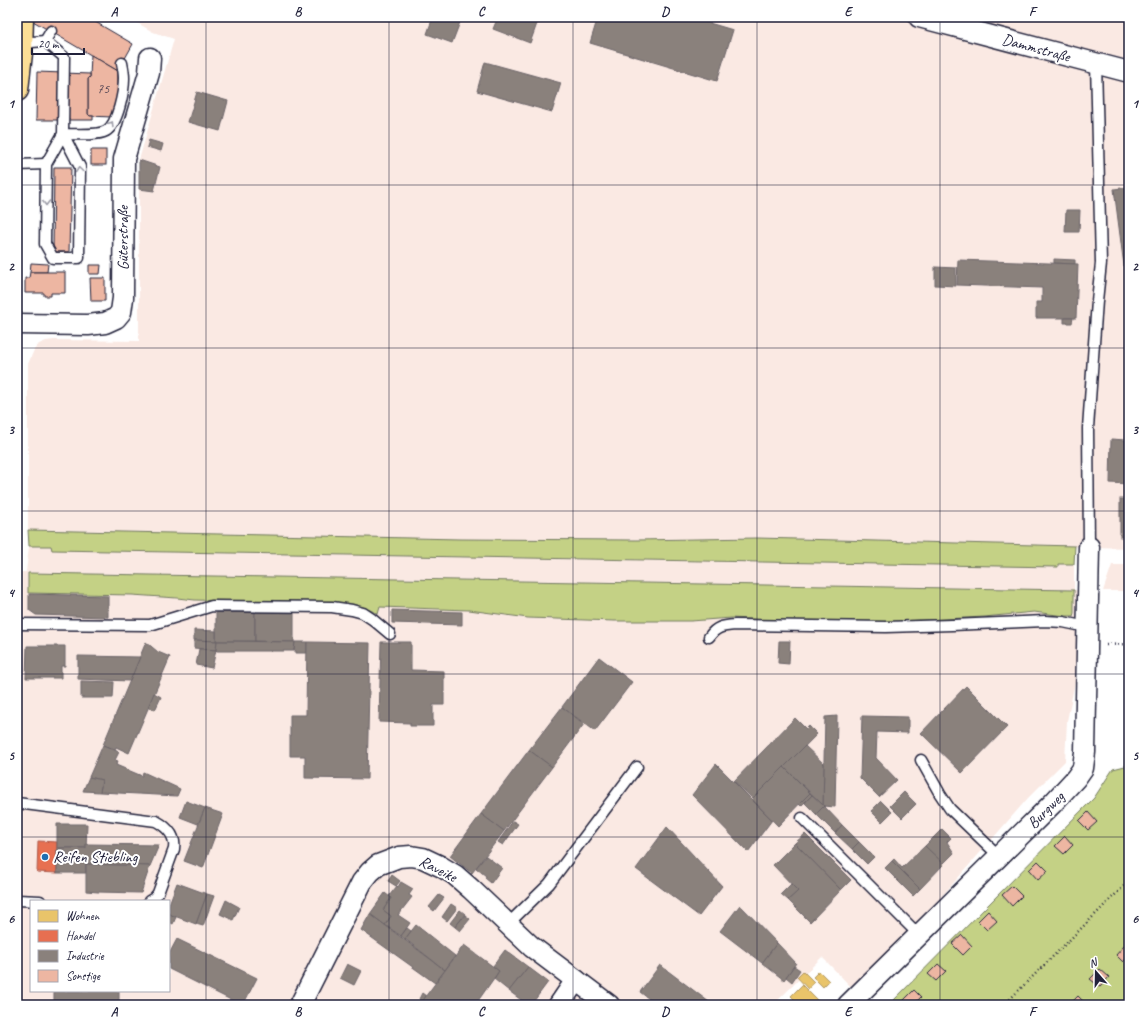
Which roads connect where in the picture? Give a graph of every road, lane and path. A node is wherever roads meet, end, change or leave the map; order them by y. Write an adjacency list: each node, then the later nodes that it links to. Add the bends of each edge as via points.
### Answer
1 (22, 17): 5 (main road)
2 (919, 17): 8 (street, Dammstraße)
3 (51, 31): 4 (lane)
4 (45, 41): 5 (lane); 11 (lane, via 64,57)
5 (19, 43): 10 (main road)
6 (150, 58): 14 (street, Güterstraße, via 149,73 124,159 121,312 116,318 105,323 88,325)
7 (122, 63): 11 (lane, one-way to 7, via 97,133 107,130 112,124 122,94)
8 (1096, 64): 9 (street, Dammstraße); 15 (lane, via 1101,264 1088,428)
9 (1129, 72)
10 (17, 90)
11 (63, 134): 12 (lane); 12 (lane, one-way to 11, via 45,244 53,258 79,258 80,167)
12 (46, 164): 13 (lane)
13 (17, 165)
14 (17, 324)
15 (1088, 547): 18 (street, Burgweg)
16 (17, 624): 17 (lane, via 150,625 212,606 332,607 363,613)
17 (390, 634)
18 (1087, 636): 19 (lane, via 1063,622 1045,621 886,627 735,625 722,626); 20 (path); 25 (street, Burgweg, via 1083,768 1068,788)
19 (709, 637)
20 (1129, 644)
21 (921, 760): 25 (lane, via 950,809)
22 (637, 767): 30 (lane, via 549,884)
23 (17, 803): 28 (lane, via 163,824 175,844 158,893)
24 (802, 818): 31 (lane)
25 (999, 856): 31 (street, Burgweg)
26 (1129, 881): 37 (path)
27 (17, 900): 29 (lane)
28 (151, 900)
29 (30, 901)
30 (508, 924): 32 (street, Raveike, via 532,947); 33 (street, Raveike, via 455,875 440,866 423,858 410,856 390,860 378,865 362,882)
31 (919, 935): 36 (street, Burgweg)
32 (576, 980): 34 (street); 35 (street, Raveike)
33 (300, 1005)
34 (559, 1005)
35 (609, 1005)
36 (848, 1005)
37 (1004, 1005)

